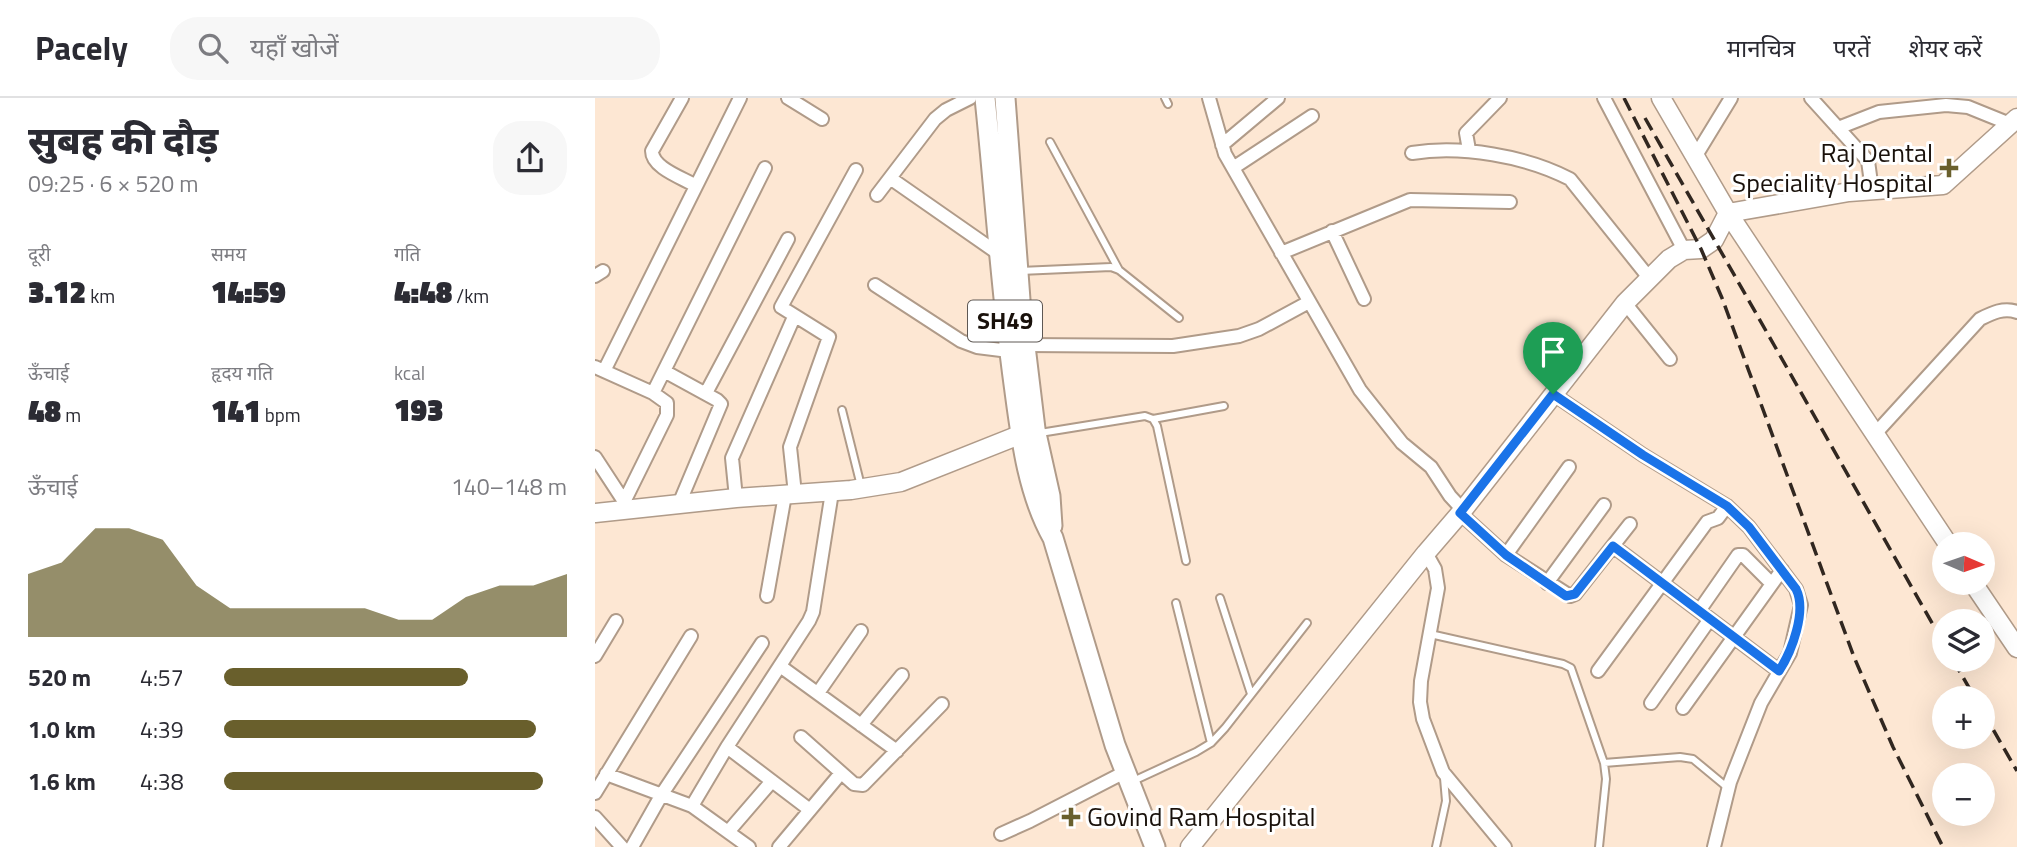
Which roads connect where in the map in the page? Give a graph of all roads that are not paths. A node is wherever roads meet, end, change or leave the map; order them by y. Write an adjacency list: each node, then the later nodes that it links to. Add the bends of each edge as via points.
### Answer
1 (682, 98): 27 (street, via 652,155 656,163)
2 (740, 98): 27 (street)
3 (788, 98): 15 (street)
4 (970, 98): 26 (street, via 940,114)
5 (985, 98): 36 (main road, SH49)
6 (1005, 98): 38 (main road, SH49)
7 (1209, 98): 19 (street)
8 (1278, 98): 19 (street)
9 (1500, 98): 20 (street, via 1466,133)
10 (1604, 98): 34 (street)
11 (1661, 98): 22 (street)
12 (1731, 98): 22 (street)
13 (1815, 100): 17 (street)
14 (1312, 116): 24 (street)
15 (822, 119)
16 (2014, 121): 17 (street, via 1946,105 1879,112); 28 (street, via 1943,185)
17 (1838, 128): 28 (street, via 1868,161)
18 (1050, 142): 37 (lane)
19 (1222, 145): 24 (street)
20 (1469, 150): 21 (street); 39 (street, via 1554,170 1570,179)
21 (1412, 153)
22 (1695, 157): 31 (street)
23 (765, 168): 50 (street)
24 (1233, 168): 35 (street)
25 (856, 170): 45 (street, via 781,304 782,310)
26 (890, 178): 29 (street); 36 (street)
27 (696, 186): 49 (street)
28 (1872, 190): 31 (street)
29 (877, 195)
30 (1510, 202): 32 (street, via 1410,200)
31 (1728, 213): 34 (street, via 1714,240 1701,249); 58 (street)
32 (1332, 231): 35 (street); 41 (street)
33 (788, 239): 52 (street)
34 (1684, 250): 39 (street)
35 (1281, 253): 42 (street)
36 (999, 254): 47 (main road, SH49)
37 (1119, 270): 38 (lane, via 1103,266); 46 (lane)
38 (1018, 271): 47 (main road, SH49)
39 (1650, 279): 43 (street)
40 (875, 285): 47 (street, via 969,345)
41 (1364, 299)
42 (1309, 302): 47 (street, via 1239,336 1173,346); 69 (street, via 1366,400 1402,443 1431,467)
43 (1625, 303): 48 (street); 53 (street)
44 (2017, 312): 58 (street, via 1995,311 1980,319)
45 (794, 317): 63 (street, via 829,337 790,447); 64 (street, via 732,458)
46 (1179, 318)
47 (1017, 348): 57 (main road, SH49)
48 (1670, 359)
49 (599, 369): 51 (street)
50 (664, 371): 51 (street); 52 (street)
51 (653, 393): 66 (street, via 667,403 667,415)
52 (706, 393): 65 (street, via 720,402 721,408)
53 (1553, 394): 68 (street); 69 (street)
54 (1224, 405): 56 (lane)
55 (842, 410): 61 (lane)
56 (1153, 419): 57 (lane, via 1145,416); 76 (lane)
57 (1031, 432): 61 (street, via 901,482); 114 (main road, SH49, via 1039,511 1053,538)
58 (1875, 434): 72 (street)
59 (595, 457): 66 (street)
60 (1569, 467): 75 (street)
61 (861, 489): 62 (street)
62 (832, 492): 63 (street); 96 (street, via 813,612)
63 (790, 495): 64 (street); 82 (street)
64 (736, 498): 65 (street)
65 (679, 504): 66 (street)
66 (626, 505): 70 (street)
67 (1604, 505): 78 (street)
68 (1727, 506): 77 (street); 79 (street, via 1718,518 1707,522)
69 (1462, 512): 74 (street); 75 (street)
70 (595, 513)
71 (1630, 524): 73 (street)
72 (1940, 532)
73 (1613, 546): 78 (street, via 1572,596); 79 (street)
74 (1426, 553): 90 (street, via 1438,578); 129 (street)
75 (1506, 555): 78 (street)
76 (1185, 561)
77 (1782, 570): 80 (street); 98 (street, via 1801,605 1790,653)
78 (1547, 583)
79 (1661, 583): 85 (street); 97 (street)
80 (1772, 583): 85 (street, via 1738,555); 92 (street)
81 (1981, 595): 94 (street)
82 (767, 596)
83 (1220, 598): 101 (lane)
84 (1176, 603): 107 (lane)
85 (1699, 611): 86 (street)
86 (1710, 619): 92 (street); 102 (street)
87 (616, 621): 95 (street)
88 (1307, 623): 101 (lane)
89 (861, 631): 100 (street)
90 (1429, 634): 110 (lane, via 1567,666); 111 (street, via 1420,702)
91 (691, 636): 113 (street)
92 (1733, 637): 98 (street); 104 (street)
93 (762, 643): 118 (street)
94 (2017, 648)
95 (595, 656)
96 (780, 666): 100 (street); 108 (street)
97 (1598, 671)
98 (1779, 671): 116 (street, via 1761,703)
99 (902, 675): 105 (street)
100 (818, 693): 105 (street)
101 (1251, 694): 107 (lane)
102 (1651, 702)
103 (942, 704): 109 (street)
104 (1683, 708)
105 (861, 725): 109 (street)
106 (801, 737): 112 (street)
107 (1211, 743): 114 (lane)
108 (727, 747): 115 (street); 119 (street)
109 (897, 751): 112 (street, via 863,785)
110 (1604, 763): 116 (lane, via 1693,759); 132 (lane, via 1607,779)
111 (1443, 772): 130 (lane, via 1446,801); 131 (street)
112 (841, 773): 120 (street)
113 (606, 774): 117 (street); 118 (street)
114 (1127, 778): 123 (street); 128 (main road, SH49)
115 (772, 781): 120 (street); 122 (street)
116 (1728, 788): 133 (street)
117 (595, 793)
118 (662, 794): 119 (street); 125 (street)
119 (692, 806): 122 (street)
120 (810, 810): 127 (street)
121 (595, 817): 124 (street)
122 (728, 832): 126 (street)
123 (1001, 834)
124 (622, 847)
125 (632, 847)
126 (749, 847)
127 (779, 847)
128 (1155, 847)
129 (1190, 847)
130 (1436, 847)
131 (1504, 847)
132 (1599, 847)
133 (1714, 847)

